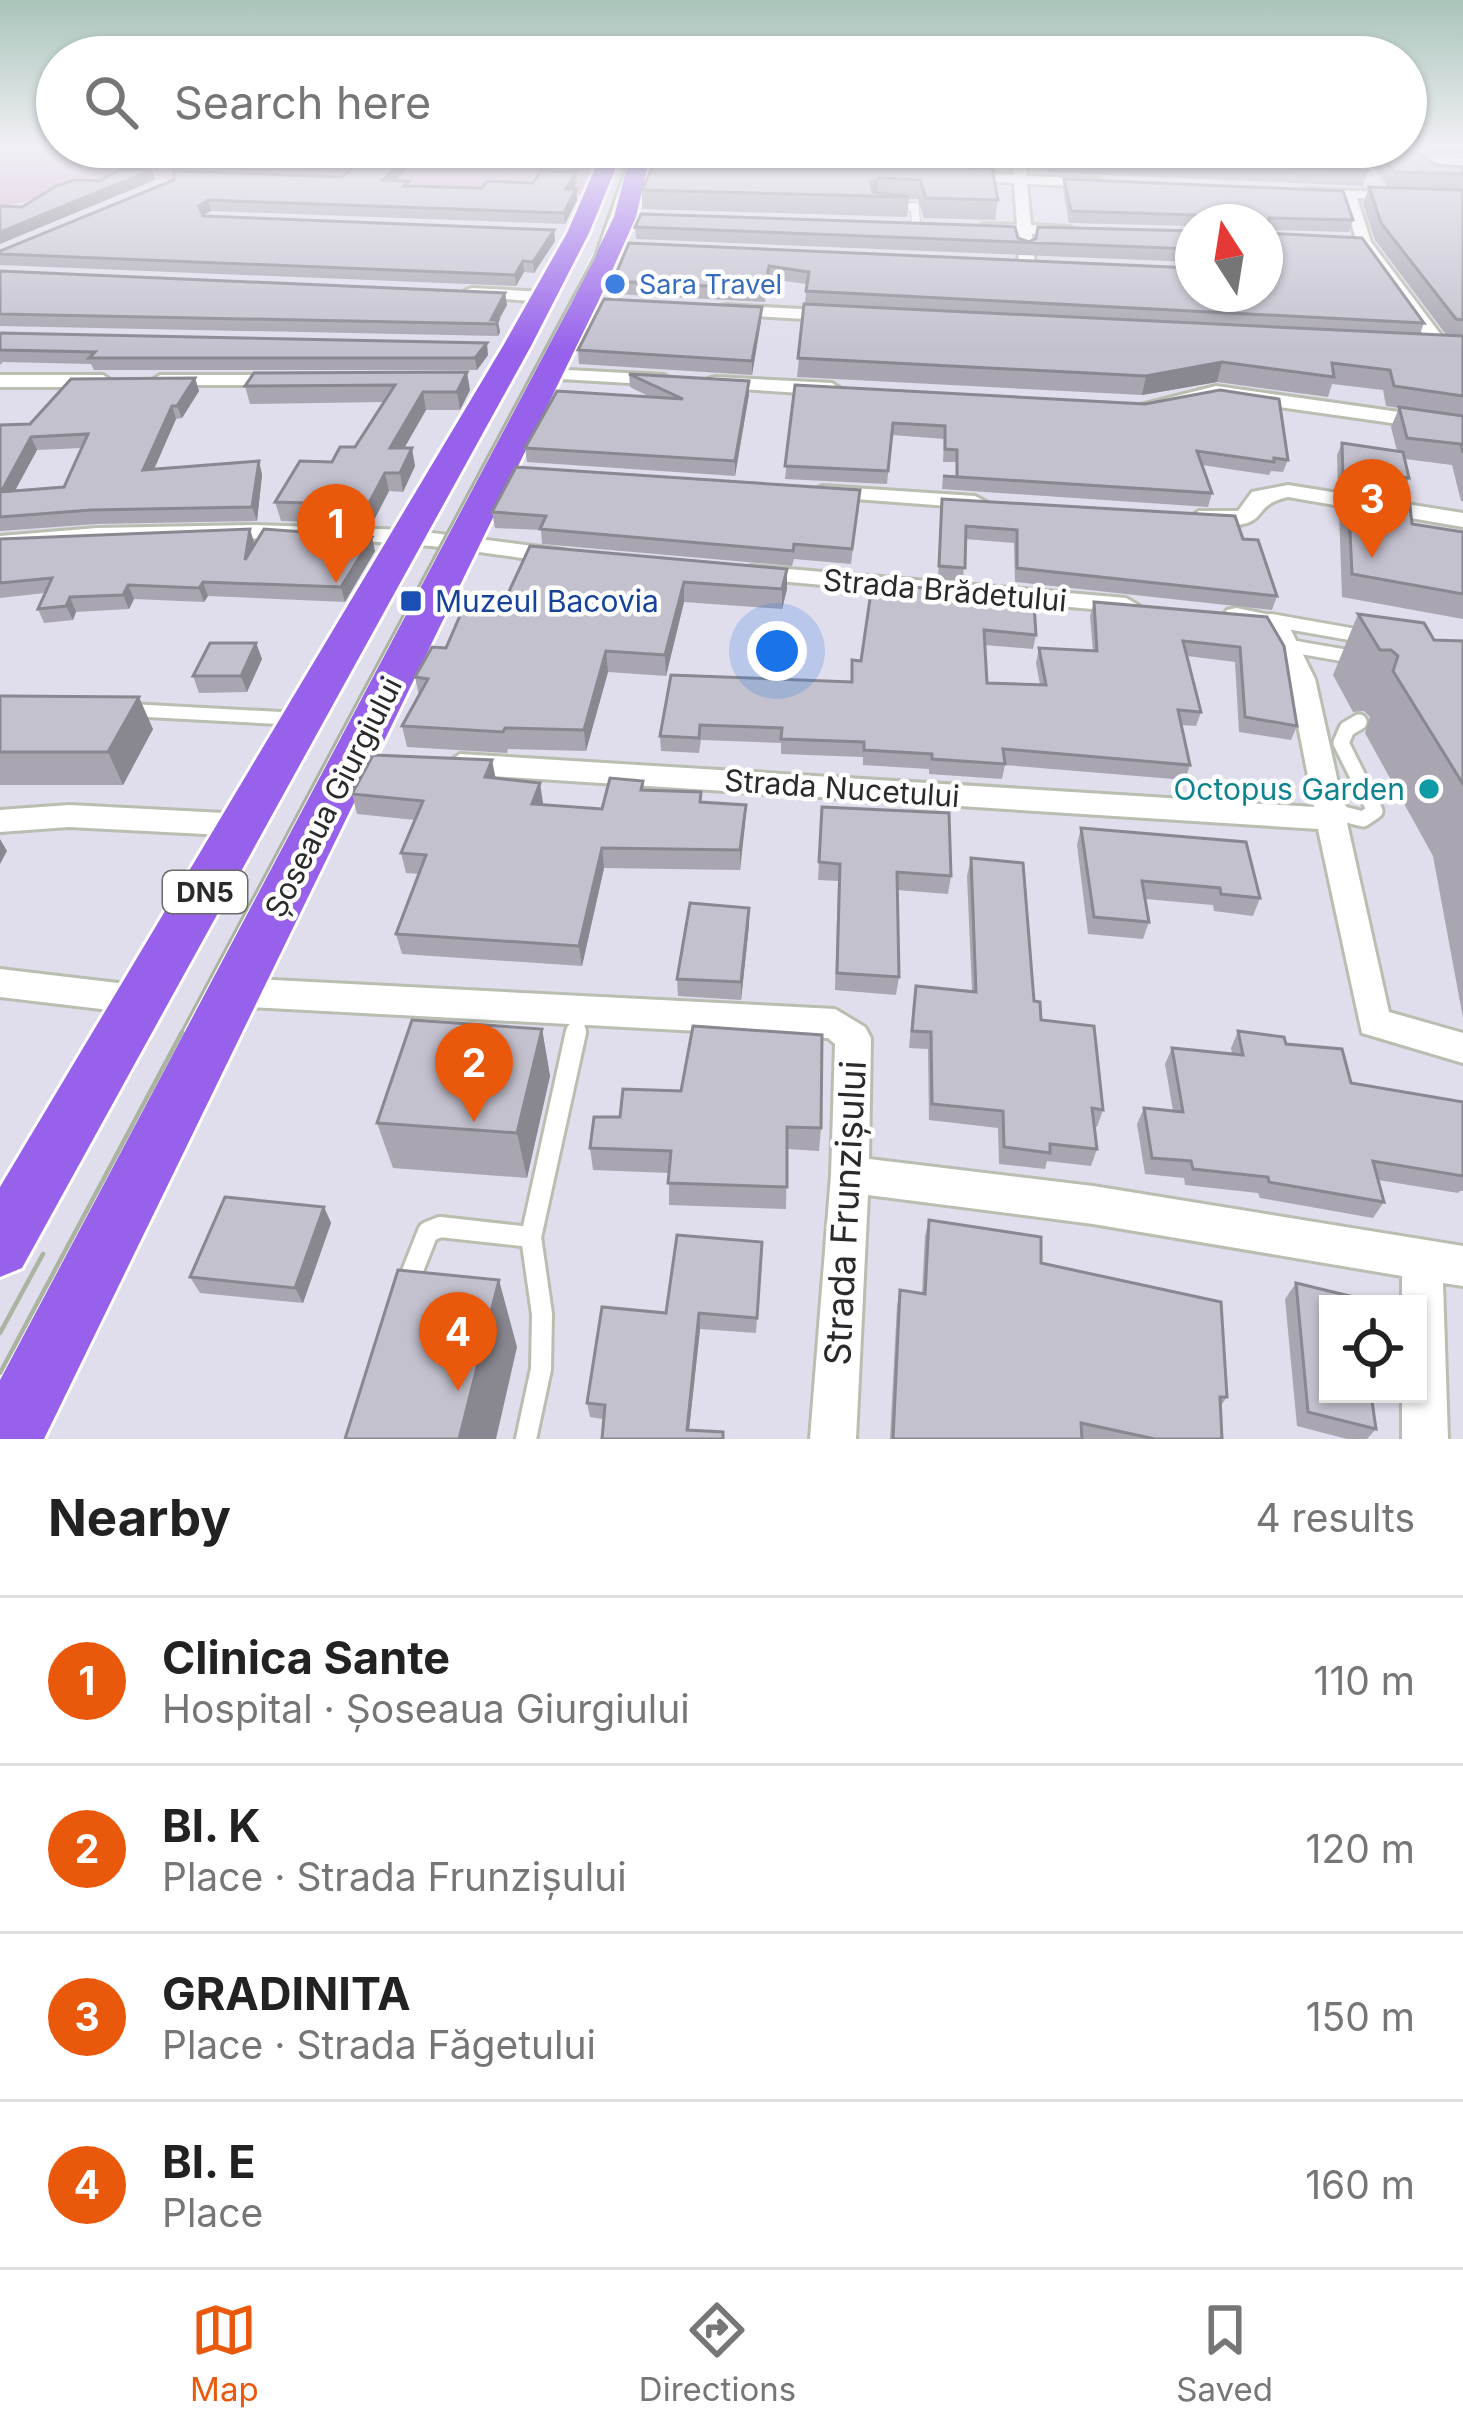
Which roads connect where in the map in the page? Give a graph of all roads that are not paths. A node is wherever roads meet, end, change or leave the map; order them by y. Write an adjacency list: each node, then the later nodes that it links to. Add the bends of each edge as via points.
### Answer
1 (579, 215): 16 (main road, Șoseaua Giurgiului / DN5)
2 (630, 215): 24 (main road, Șoseaua Giurgiului / DN5, via 596,303)
3 (915, 215): 7 (lane)
4 (1021, 215): 10 (street)
5 (1352, 215): 22 (street, via 1355,242)
6 (892, 225): 7 (street)
7 (916, 226): 8 (street)
8 (937, 226)
9 (958, 227): 10 (street)
10 (1022, 230): 11 (street); 13 (street)
11 (1086, 232)
12 (1004, 263): 13 (street)
13 (1027, 264): 14 (street)
14 (1051, 265)
15 (446, 292): 16 (street)
16 (544, 297): 20 (main road, Șoseaua Giurgiului / DN5)
17 (701, 308): 18 (street)
18 (868, 317)
19 (483, 345): 20 (street)
20 (517, 346): 27 (main road, Șoseaua Giurgiului / DN5)
21 (1417, 346): 22 (street)
22 (1441, 347): 23 (street)
23 (1463, 349)
24 (549, 374): 31 (street); 40 (main road, Șoseaua Giurgiului / DN5, via 510,471)
25 (302, 380): 30 (street)
26 (464, 380): 27 (street)
27 (498, 380): 38 (main road, Șoseaua Giurgiului / DN5)
28 (0, 381): 29 (street)
29 (116, 381)
30 (139, 381)
31 (855, 391)
32 (1118, 405): 33 (street, via 1216,392)
33 (1463, 428)
34 (799, 490): 35 (street)
35 (987, 503)
36 (1175, 516): 37 (street, via 1244,517 1260,497 1288,491)
37 (1463, 520)
38 (409, 537): 39 (street, via 182,532); 40 (street); 49 (main road, Șoseaua Giurgiului / DN5)
39 (0, 543)
40 (462, 547): 41 (street); 56 (main road, Șoseaua Giurgiului / DN5, via 368,758)
41 (578, 558)
42 (720, 570): 43 (street, Strada Brădetului)
43 (1145, 607)
44 (1216, 613): 45 (street)
45 (1281, 631): 46 (lane, via 1324,626); 47 (lane); 52 (street, via 1302,679)
46 (1386, 644)
47 (1375, 660)
48 (113, 710): 49 (lane)
49 (304, 720): 54 (main road, Șoseaua Giurgiului / DN5)
50 (1359, 722): 52 (lane, via 1341,743 1375,811 1363,819)
51 (427, 761): 52 (street, Strada Nucetului)
52 (1328, 807): 59 (street, via 1374,1023)
53 (0, 821): 54 (street, via 69,816)
54 (243, 825): 57 (main road, Șoseaua Giurgiului / DN5)
55 (0, 983): 57 (street)
56 (233, 992): 58 (street, Strada Frunzișului); 65 (main road, Șoseaua Giurgiului / DN5)
57 (143, 1000): 62 (main road, Șoseaua Giurgiului / DN5)
58 (580, 1012): 60 (street, Strada Frunzișului, via 847,1028 854,1039); 61 (lane)
59 (1463, 1048)
60 (850, 1175): 63 (street); 67 (street, Strada Frunzișului)
61 (531, 1237): 64 (lane, via 428,1232); 66 (lane, via 541,1369)
62 (0, 1246)
63 (1443, 1262): 68 (street)
64 (399, 1308)
65 (7, 1439)
66 (526, 1439)
67 (833, 1439)
68 (1425, 1439)

